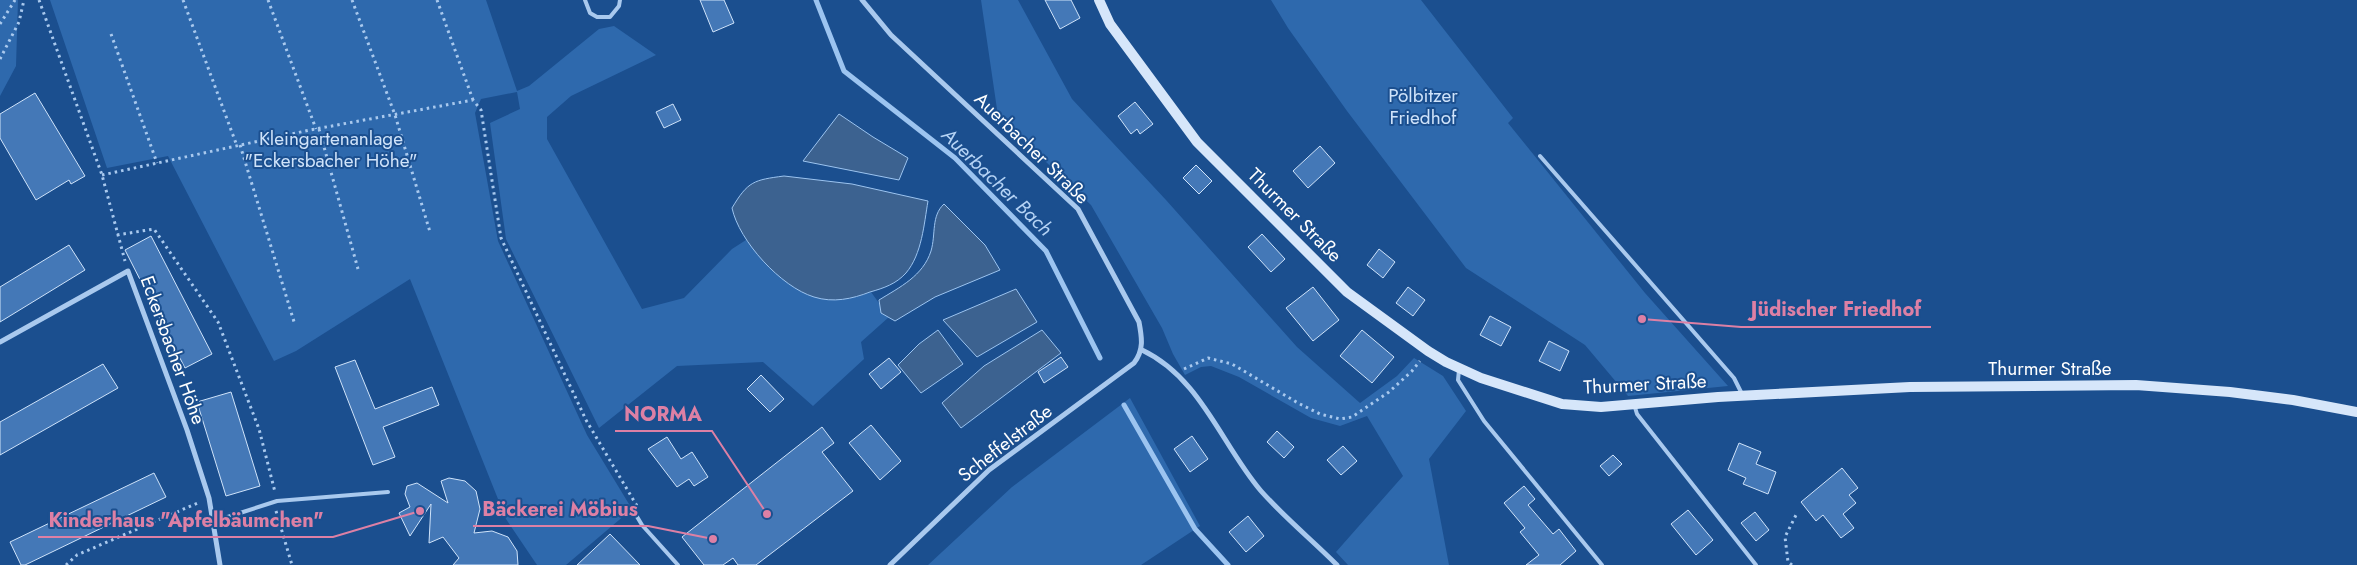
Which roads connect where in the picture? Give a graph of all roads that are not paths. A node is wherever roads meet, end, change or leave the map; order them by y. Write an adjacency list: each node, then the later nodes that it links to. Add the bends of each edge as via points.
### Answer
1 (585, 0): 2 (lane, via 590,13 597,17 610,17)
2 (620, 0)
3 (862, 0): 7 (street, Auerbacher Straße, via 891,35 1078,209 1139,322)
4 (1099, 0): 8 (street, Thurmer Straße, via 1110,24 1197,142 1347,292 1428,350)
5 (1540, 156): 9 (lane, via 1734,378)
6 (0, 342): 14 (street, Eckersbacher Höhe, via 128,271 187,430 209,498)
7 (1142, 350): 17 (street, Scheffelstraße, via 1134,363 989,470); 18 (street, via 1175,373 1204,407 1260,490)
8 (1459, 368): 10 (street, Thurmer Straße, via 1562,404 1601,407); 19 (lane, via 1458,380 1484,421)
9 (1743, 396): 10 (street, Thurmer Straße); 11 (street, Thurmer Straße, via 1910,387 2136,385 2230,392)
10 (1634, 404): 20 (lane, via 1637,414)
11 (2357, 412)
12 (388, 492): 14 (lane, via 277,501)
13 (636, 515): 16 (lane)
14 (212, 522): 15 (street, Eckersbacher Höhe)
15 (220, 565)
16 (678, 565)
17 (890, 565)
18 (1338, 565)
19 (1602, 565)
20 (1756, 565)

